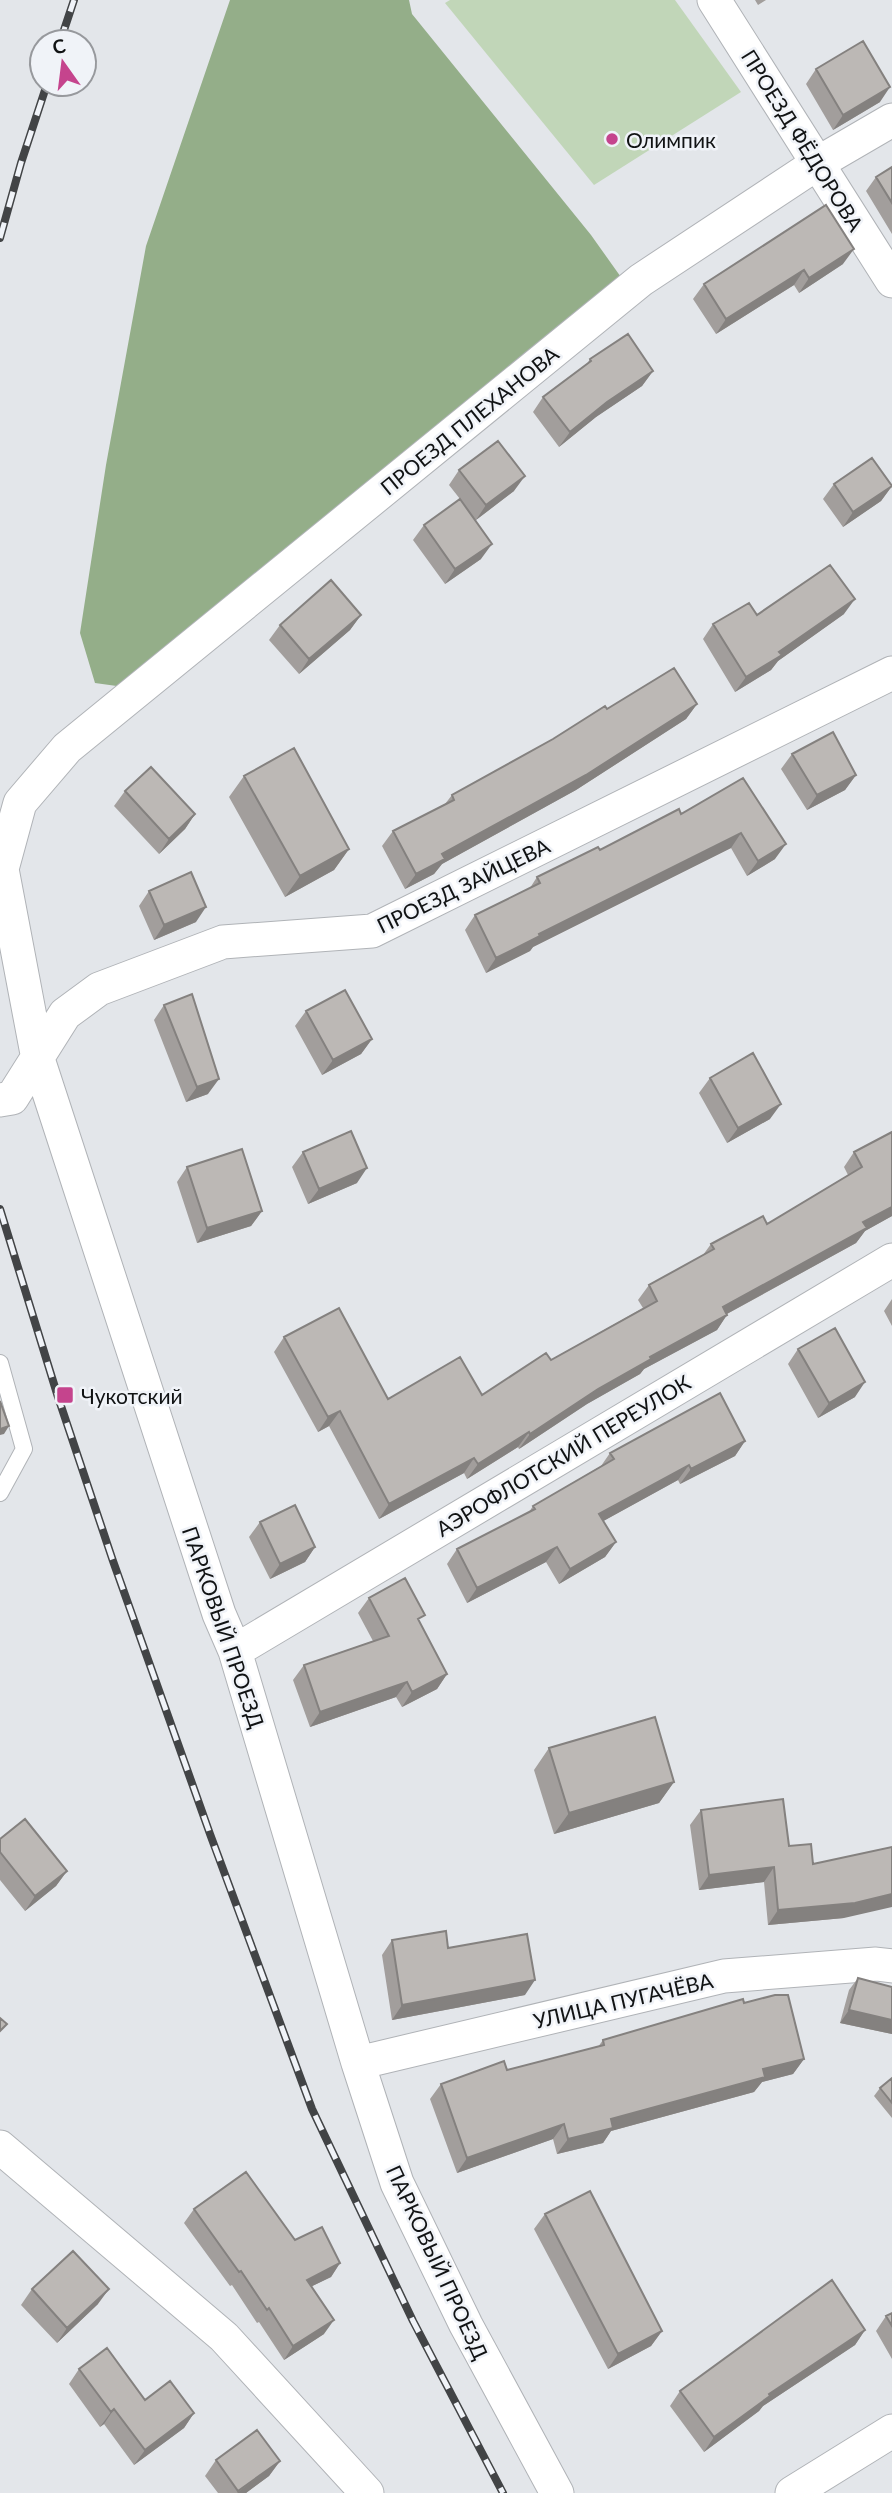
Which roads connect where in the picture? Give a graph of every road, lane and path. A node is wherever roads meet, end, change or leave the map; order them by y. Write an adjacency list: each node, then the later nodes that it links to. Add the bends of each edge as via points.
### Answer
1 (714, 0): 3 (street, ПРОЕЗД ФЁДОРОВА)
2 (892, 120): 3 (street, ПРОЕЗД ПЛЕХАНОВА)
3 (818, 163): 4 (street, ПРОЕЗД ФЁДОРОВА); 6 (street, ПРОЕЗД ПЛЕХАНОВА, via 641,280)
4 (892, 281)
5 (892, 673): 7 (street, ПРОЕЗД ЗАЙЦЕВА, via 372,931 223,942 99,989 65,1014)
6 (67, 748): 7 (street, ПАРКОВЫЙ ПРОЕЗД, via 20,803 2,869)
7 (38, 1059): 8 (street, ПРОЕЗД ЗАЙЦЕВА, via 12,1098); 12 (street, ПАРКОВЫЙ ПРОЕЗД)
8 (0, 1100)
9 (892, 1260): 12 (street, АЭРОФЛОТСКИЙ ПЕРЕУЛОК)
10 (0, 1363): 11 (lane, via 24,1449)
11 (0, 1493)
12 (235, 1651): 14 (street, ПАРКОВЫЙ ПРОЕЗД)
13 (892, 1966): 14 (street, УЛИЦА ПУГАЧЁВА, via 724,1976)
14 (358, 2063): 18 (street, ПАРКОВЫЙ ПРОЕЗД, via 397,2183 466,2325)
15 (0, 2147): 17 (street, via 223,2337)
16 (892, 2431): 19 (street)
17 (367, 2493)
18 (557, 2493)
19 (792, 2493)

